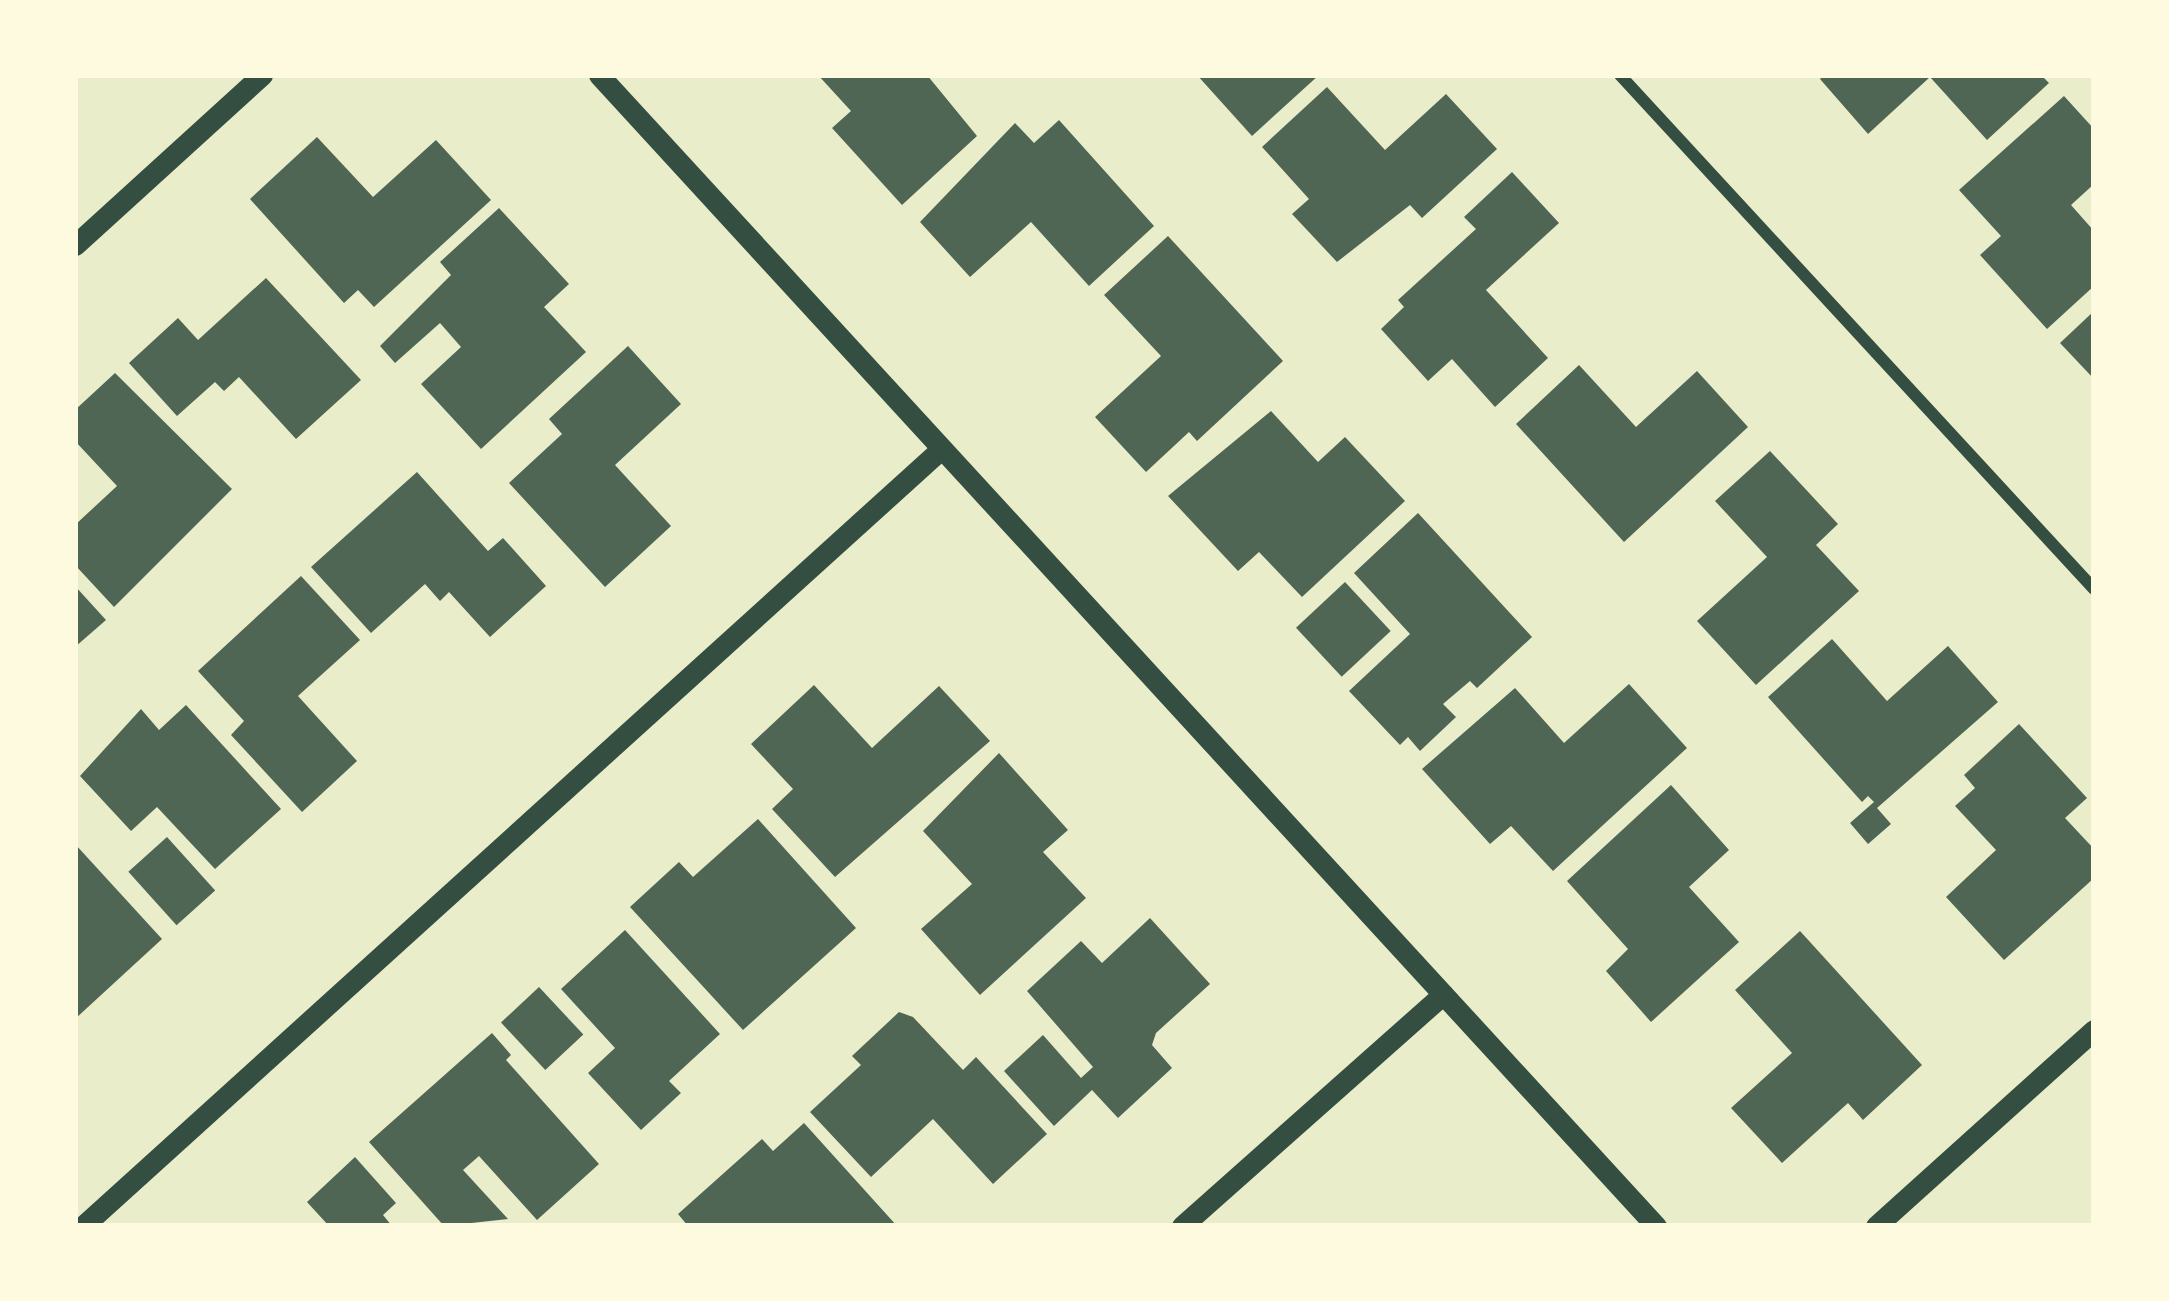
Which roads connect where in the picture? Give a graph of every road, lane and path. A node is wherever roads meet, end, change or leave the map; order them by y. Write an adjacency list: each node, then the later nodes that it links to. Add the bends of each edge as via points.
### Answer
1 (262, 75): 4 (street)
2 (599, 75): 5 (street)
3 (1620, 75): 6 (street)
4 (75, 245)
5 (941, 448): 7 (street); 9 (street)
6 (2094, 589)
7 (1443, 994): 10 (street); 11 (street)
8 (2094, 1030): 12 (street)
9 (82, 1226)
10 (1182, 1226)
11 (1656, 1226)
12 (1876, 1226)

